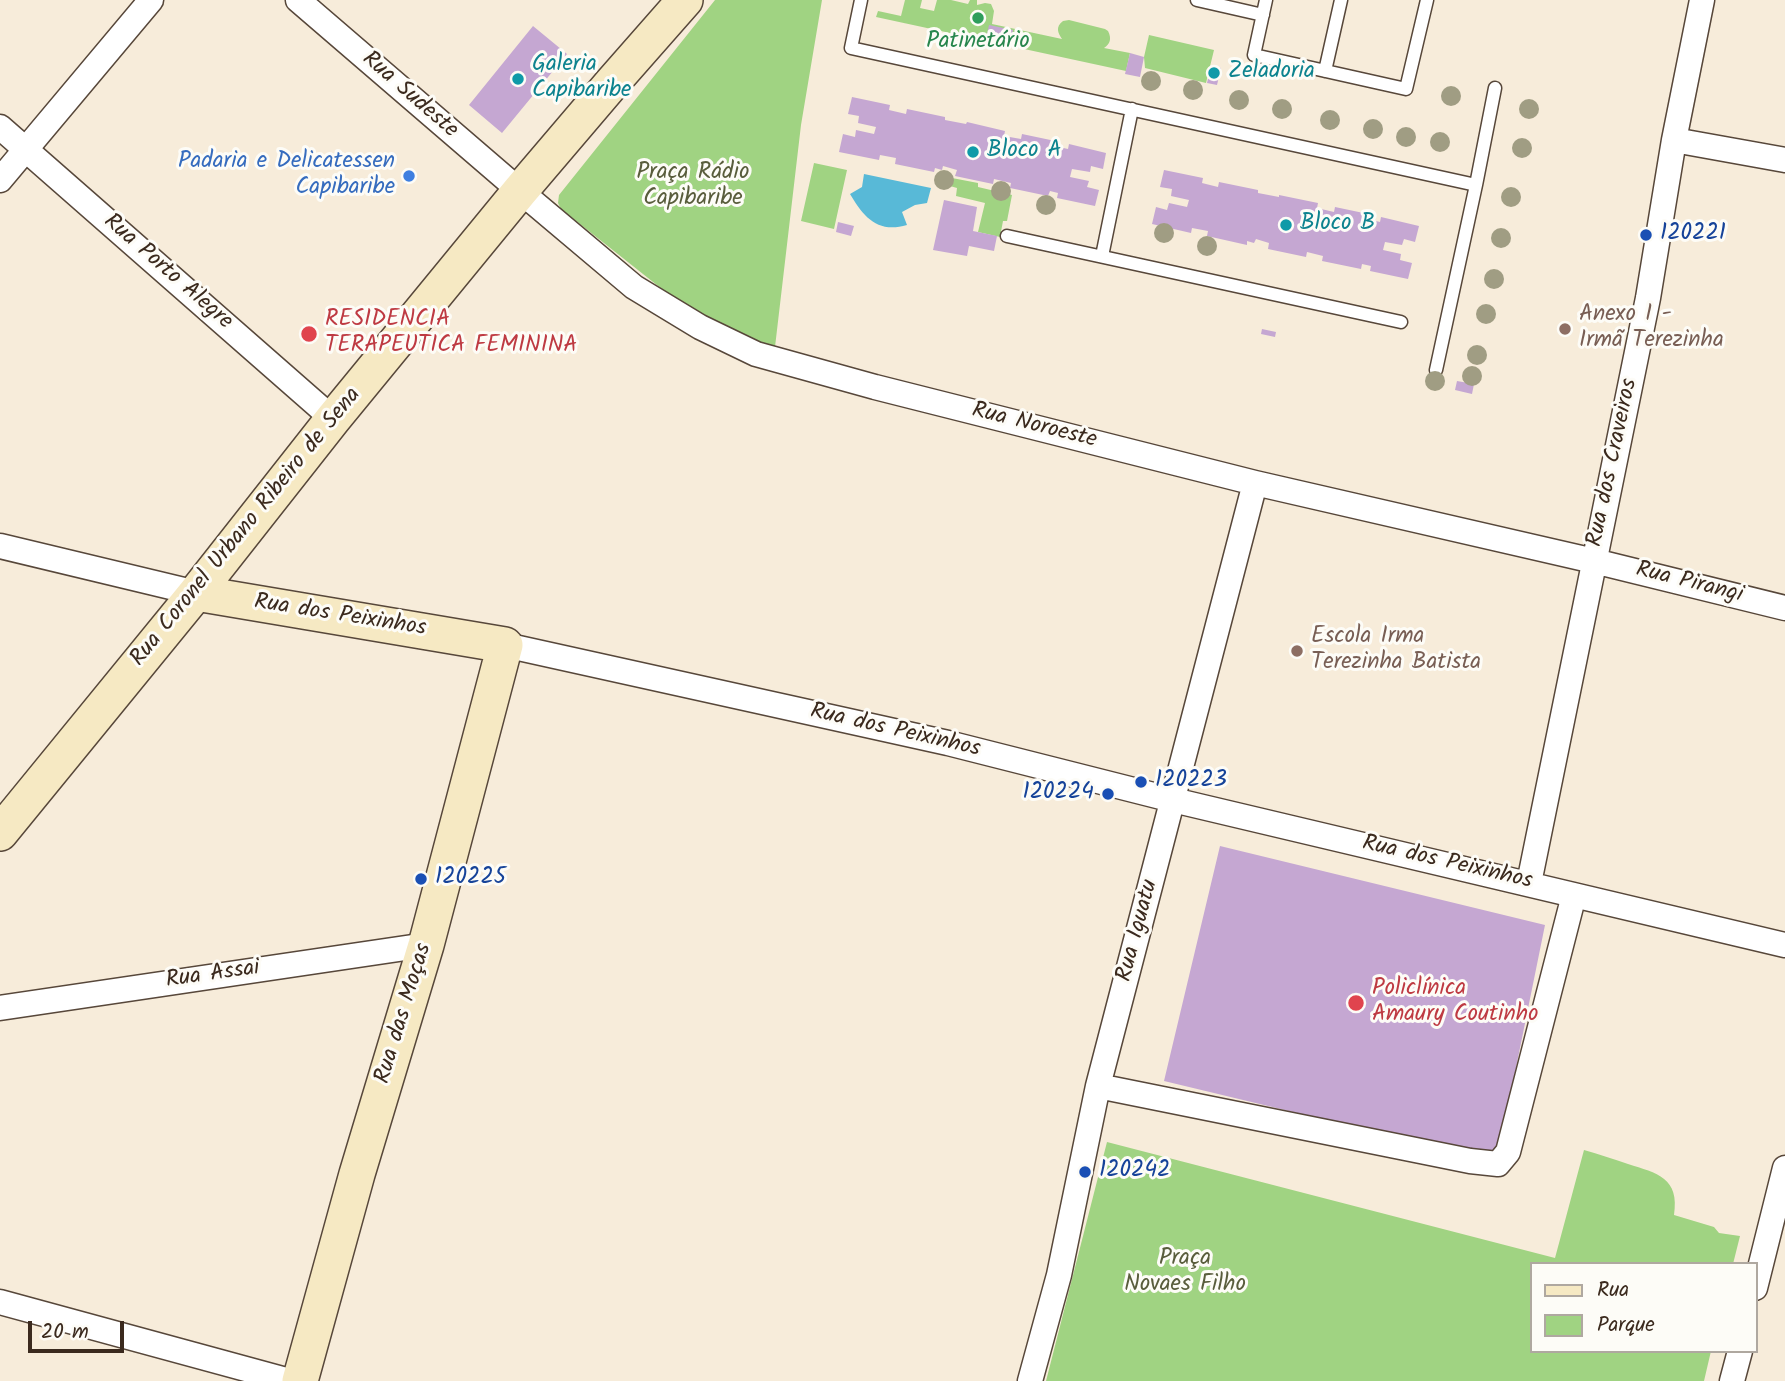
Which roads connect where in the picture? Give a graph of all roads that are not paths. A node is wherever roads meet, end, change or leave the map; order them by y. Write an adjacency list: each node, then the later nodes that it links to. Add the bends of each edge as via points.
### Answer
1 (151, 0): 16 (street)
2 (298, 0): 20 (street, Rua Sudeste)
3 (685, 0): 20 (street, Rua Coronel Urbano Ribeiro de Sena)
4 (861, 0): 13 (lane, via 851,48)
5 (1197, 0): 10 (lane)
6 (1266, 0): 10 (lane)
7 (1341, 0): 11 (lane)
8 (1427, 0): 11 (lane, via 1406,89)
9 (1702, 0): 15 (street, Rua dos Craveiros)
10 (1263, 15): 11 (lane, via 1254,55)
11 (1325, 71)
12 (1495, 88): 19 (lane)
13 (1132, 109): 19 (lane); 22 (lane)
14 (0, 127): 16 (street, Rua Porto Alegre)
15 (1674, 140): 17 (street); 28 (street, Rua dos Craveiros, via 1648,298)
16 (26, 150): 18 (street); 25 (street, Rua Porto Alegre)
17 (1785, 160)
18 (0, 180)
19 (1476, 184): 24 (lane)
20 (520, 191): 25 (street, Rua Coronel Urbano Ribeiro de Sena); 26 (street, Rua Noroeste, via 634,287 756,354)
21 (1007, 236): 22 (lane)
22 (1102, 256): 23 (lane)
23 (1401, 322)
24 (1436, 370)
25 (333, 419): 29 (street, Rua Coronel Urbano Ribeiro de Sena)
26 (1255, 483): 28 (street, Rua Noroeste); 32 (street, Rua Iguatu)
27 (0, 546): 29 (street, Rua dos Peixinhos)
28 (1594, 561): 30 (street, Rua Pirangi); 34 (street, Rua dos Craveiros)
29 (196, 593): 31 (street, Rua dos Peixinhos); 33 (street, Rua Coronel Urbano Ribeiro de Sena)
30 (1785, 608)
31 (505, 645): 32 (street, Rua dos Peixinhos, via 948,743); 36 (street, Rua das Moças)
32 (1173, 800): 34 (street, Rua dos Peixinhos); 39 (street, Rua Iguatu)
33 (0, 833)
34 (1529, 883): 35 (street, Rua dos Peixinhos)
35 (1574, 895): 37 (street, Rua dos Peixinhos); 39 (street, via 1508,1152 1498,1164)
36 (426, 945): 38 (street, Rua Assai); 45 (street, Rua das Moças)
37 (1785, 945)
38 (0, 1008)
39 (1098, 1086): 46 (street, Rua Iguatu, via 1059,1275)
40 (1785, 1168): 41 (street)
41 (1757, 1281)
42 (0, 1302): 44 (street)
43 (1739, 1353): 47 (street)
44 (290, 1381)
45 (300, 1381)
46 (1030, 1381)
47 (1732, 1381)

